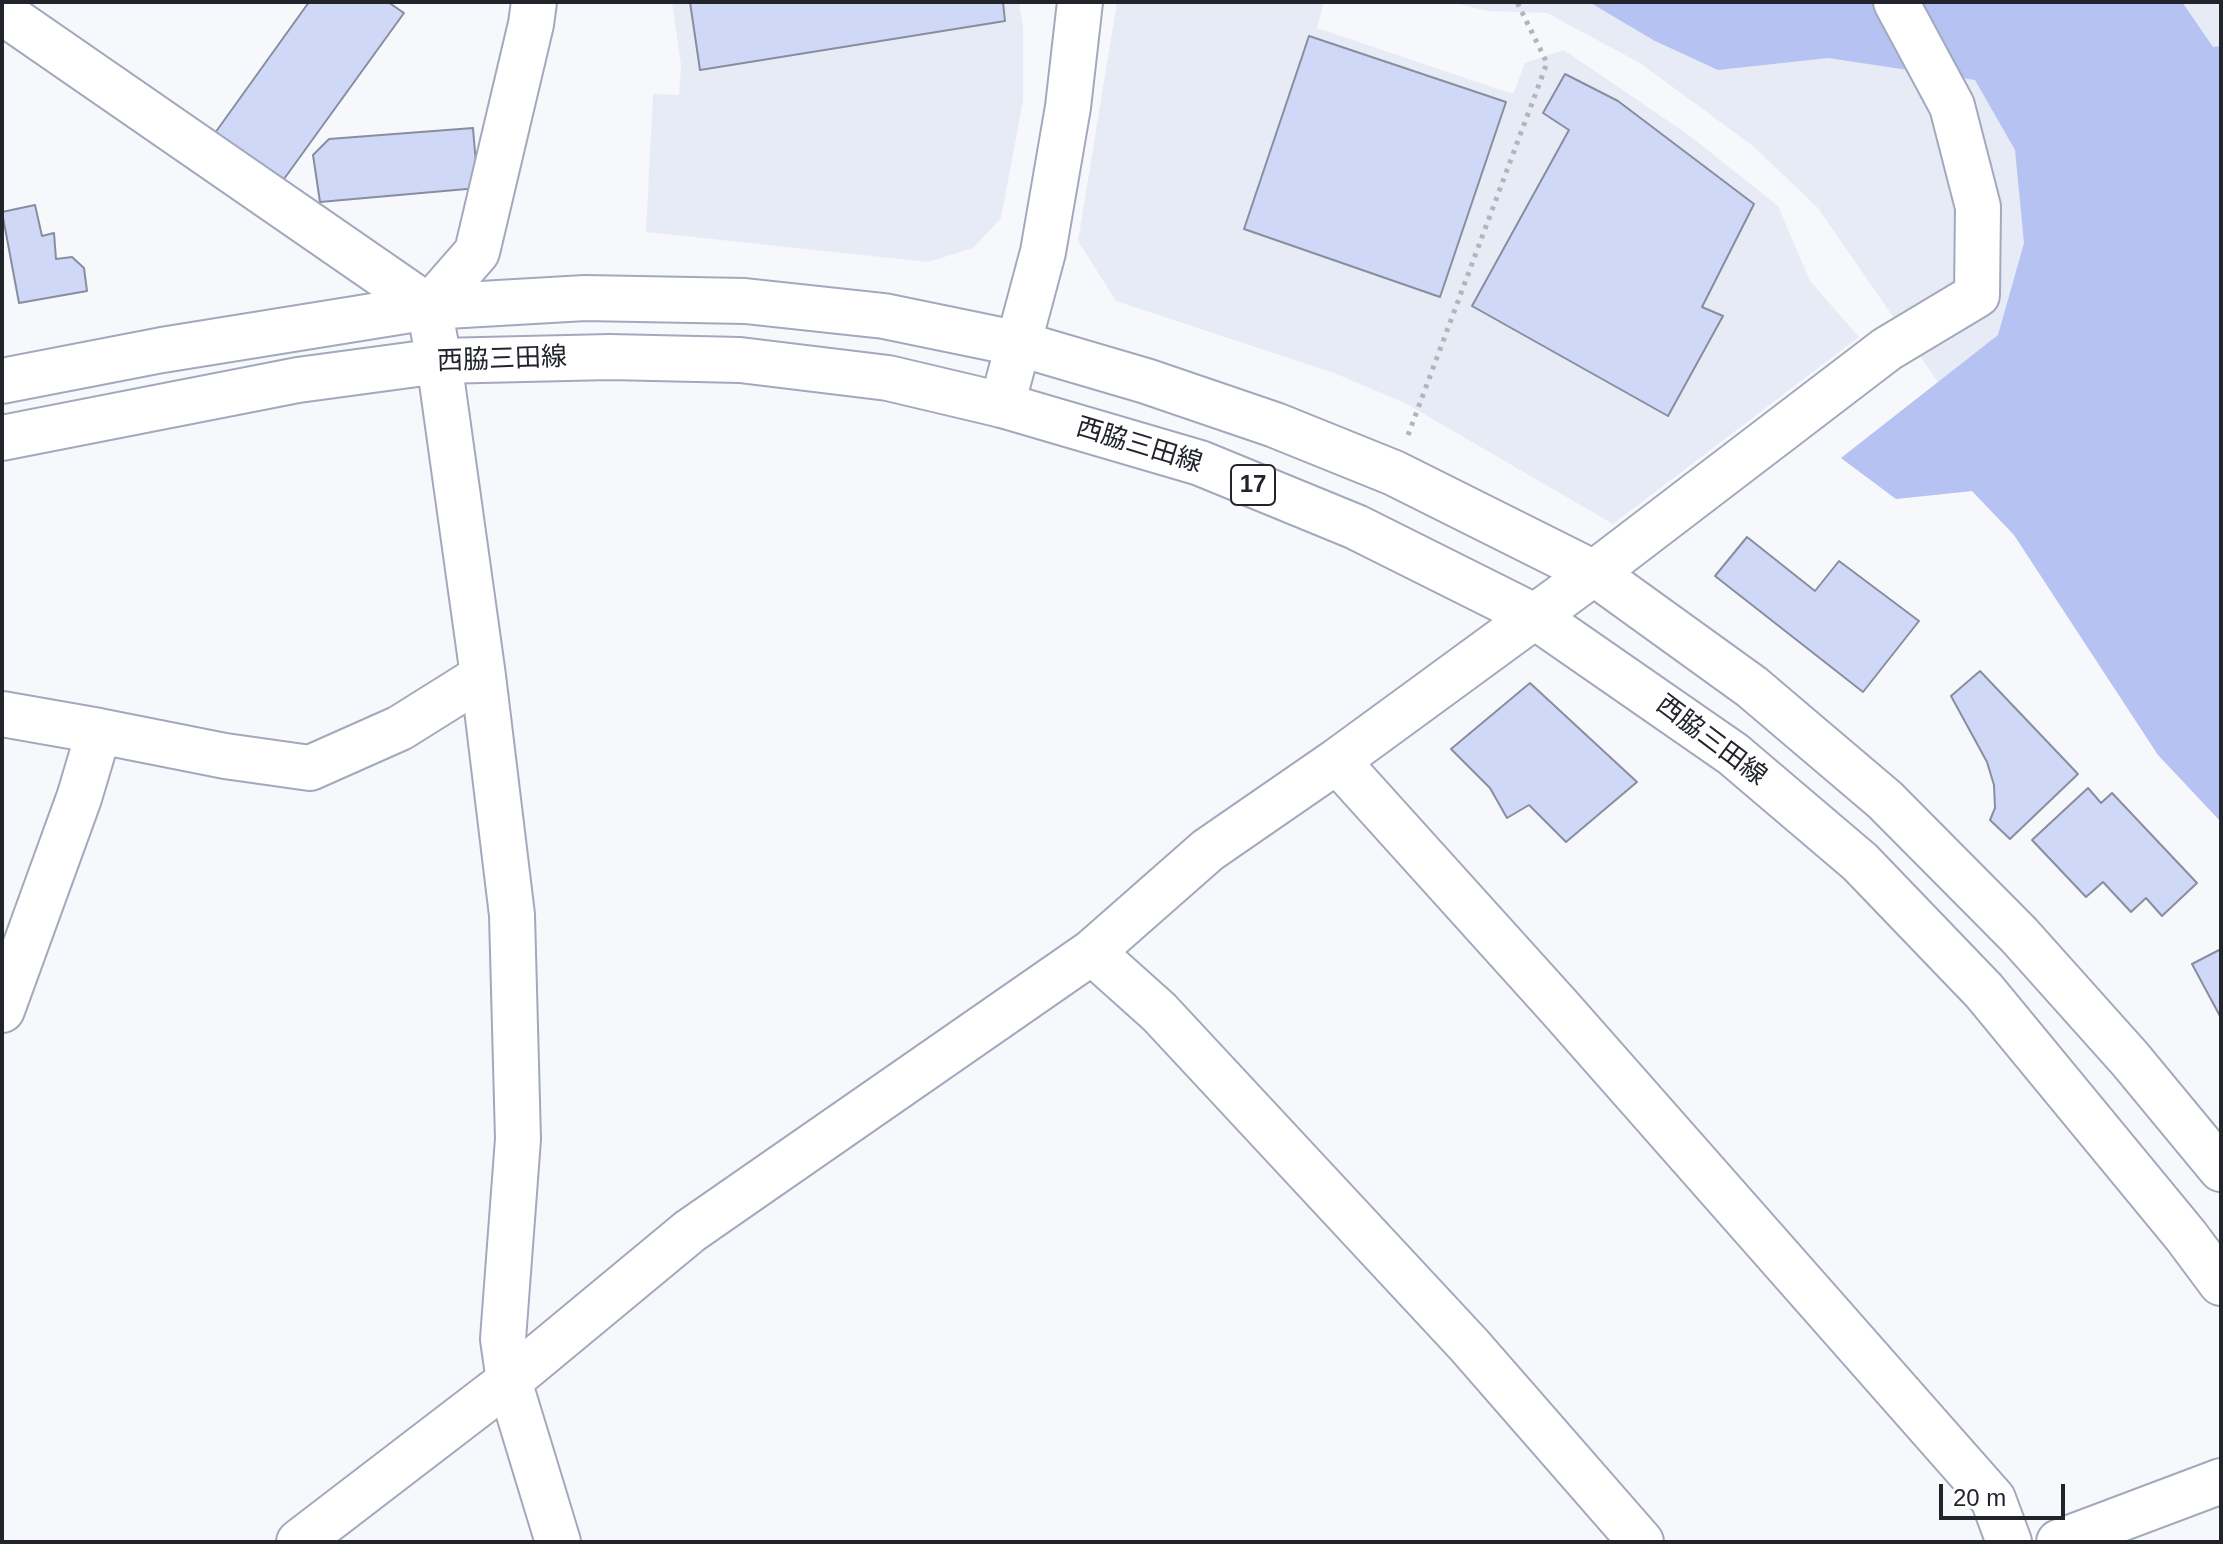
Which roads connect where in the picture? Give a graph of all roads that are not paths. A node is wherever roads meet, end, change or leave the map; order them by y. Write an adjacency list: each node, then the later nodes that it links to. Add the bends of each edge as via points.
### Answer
1 (534, 2): 5 (street, via 477,252)
2 (1080, 2): 6 (street, via 1043,252)
3 (1896, 2): 11 (street, via 1952,106 1978,207 1977,295 1887,349)
4 (2, 12): 5 (street)
5 (429, 307): 6 (street, 17, via 585,298 745,301 884,316); 7 (street); 8 (street, 17)
6 (1020, 344): 9 (street); 11 (street, 17, via 1275,425 1394,473)
7 (439, 361): 9 (street, 西脇三田線 / 17, via 740,360 888,378); 10 (street, 西脇三田線 / 17, via 298,380); 13 (street)
8 (2, 381)
9 (1002, 405): 12 (street, 西脇三田線 / 17, via 1200,463 1356,527)
10 (2, 438)
11 (1594, 573): 12 (street); 19 (street, 17, via 1752,687 1885,800 2019,935)
12 (1534, 616): 16 (street); 20 (street, 西脇三田線 / 17, via 1733,754 1860,862 1984,991)
13 (483, 676): 15 (street, via 400,728 310,768); 21 (street, via 512,915 518,1139 503,1339)
14 (2, 714): 15 (street)
15 (99, 731): 18 (street)
16 (1337, 761): 17 (street, via 1208,850); 26 (street, via 1993,1499)
17 (1092, 952): 21 (street, via 690,1231); 25 (street, via 1170,1023 1469,1345)
18 (2, 1010)
19 (2221, 1169)
20 (2221, 1283)
21 (509, 1381): 23 (street); 24 (street)
22 (2221, 1481): 27 (street)
23 (299, 1542)
24 (558, 1542)
25 (1641, 1542)
26 (2009, 1542)
27 (2059, 1542)

